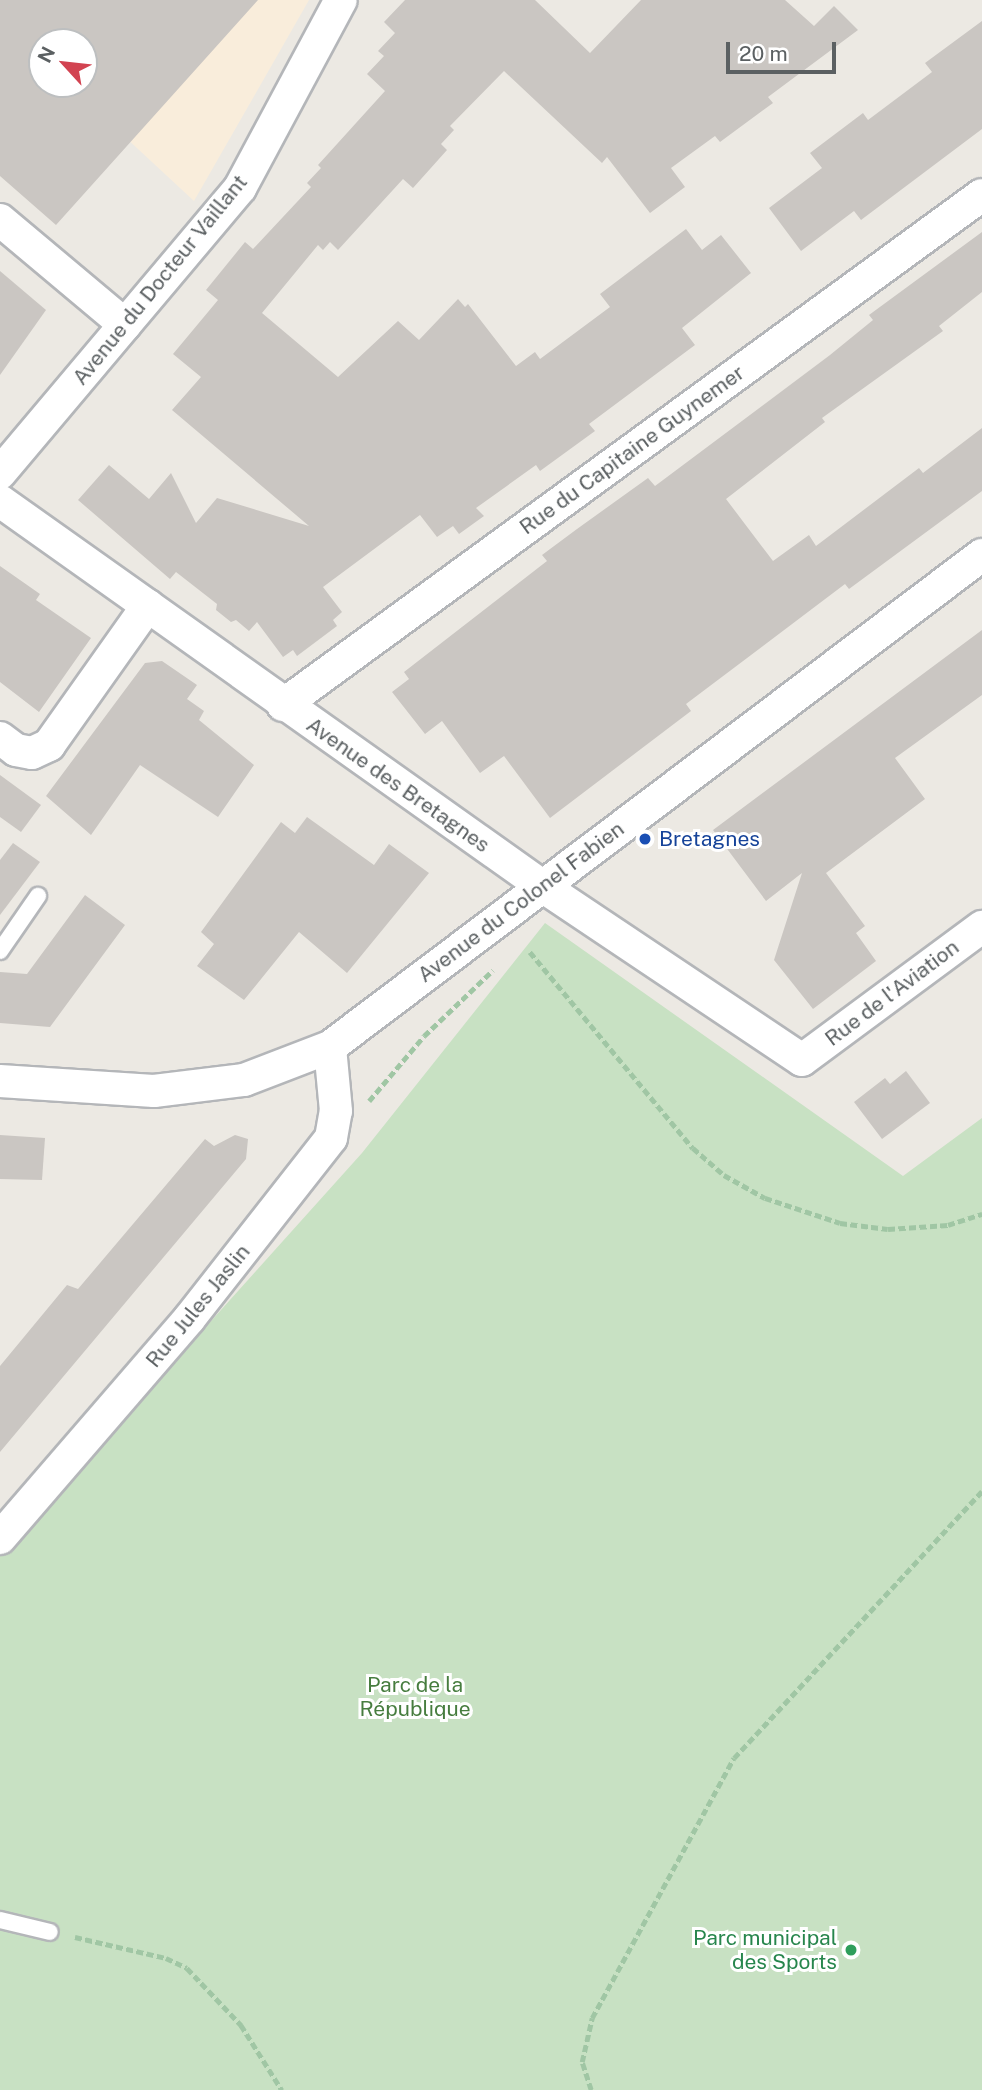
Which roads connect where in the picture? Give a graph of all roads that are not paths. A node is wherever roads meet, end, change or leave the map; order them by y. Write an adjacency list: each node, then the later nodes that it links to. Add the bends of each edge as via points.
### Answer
1 (341, 0): 4 (street, Avenue du Docteur Vaillant, via 240,188)
2 (982, 195): 9 (street, Rue du Capitaine Guynemer)
3 (0, 220): 4 (street)
4 (125, 325): 5 (street, Avenue du Docteur Vaillant)
5 (0, 472)
6 (0, 501): 8 (street, Avenue des Bretagnes)
7 (982, 555): 11 (street, Avenue du Colonel Fabien)
8 (148, 605): 9 (street, Avenue des Bretagnes); 10 (street, via 49,745 32,753 16,750)
9 (283, 705): 11 (street, Avenue des Bretagnes)
10 (0, 738)
11 (545, 888): 15 (street, Avenue du Colonel Fabien); 16 (street, Avenue des Bretagnes)
12 (38, 896): 14 (lane)
13 (982, 927): 16 (street, Rue de l'Aviation)
14 (0, 951)
15 (330, 1047): 17 (street, Avenue du Colonel Fabien, via 244,1080 154,1091); 18 (street, Rue Jules Jaslin, via 335,1111 331,1138 189,1320)
16 (802, 1060)
17 (0, 1081)
18 (0, 1538)
19 (0, 1920): 20 (lane)
20 (50, 1932)

